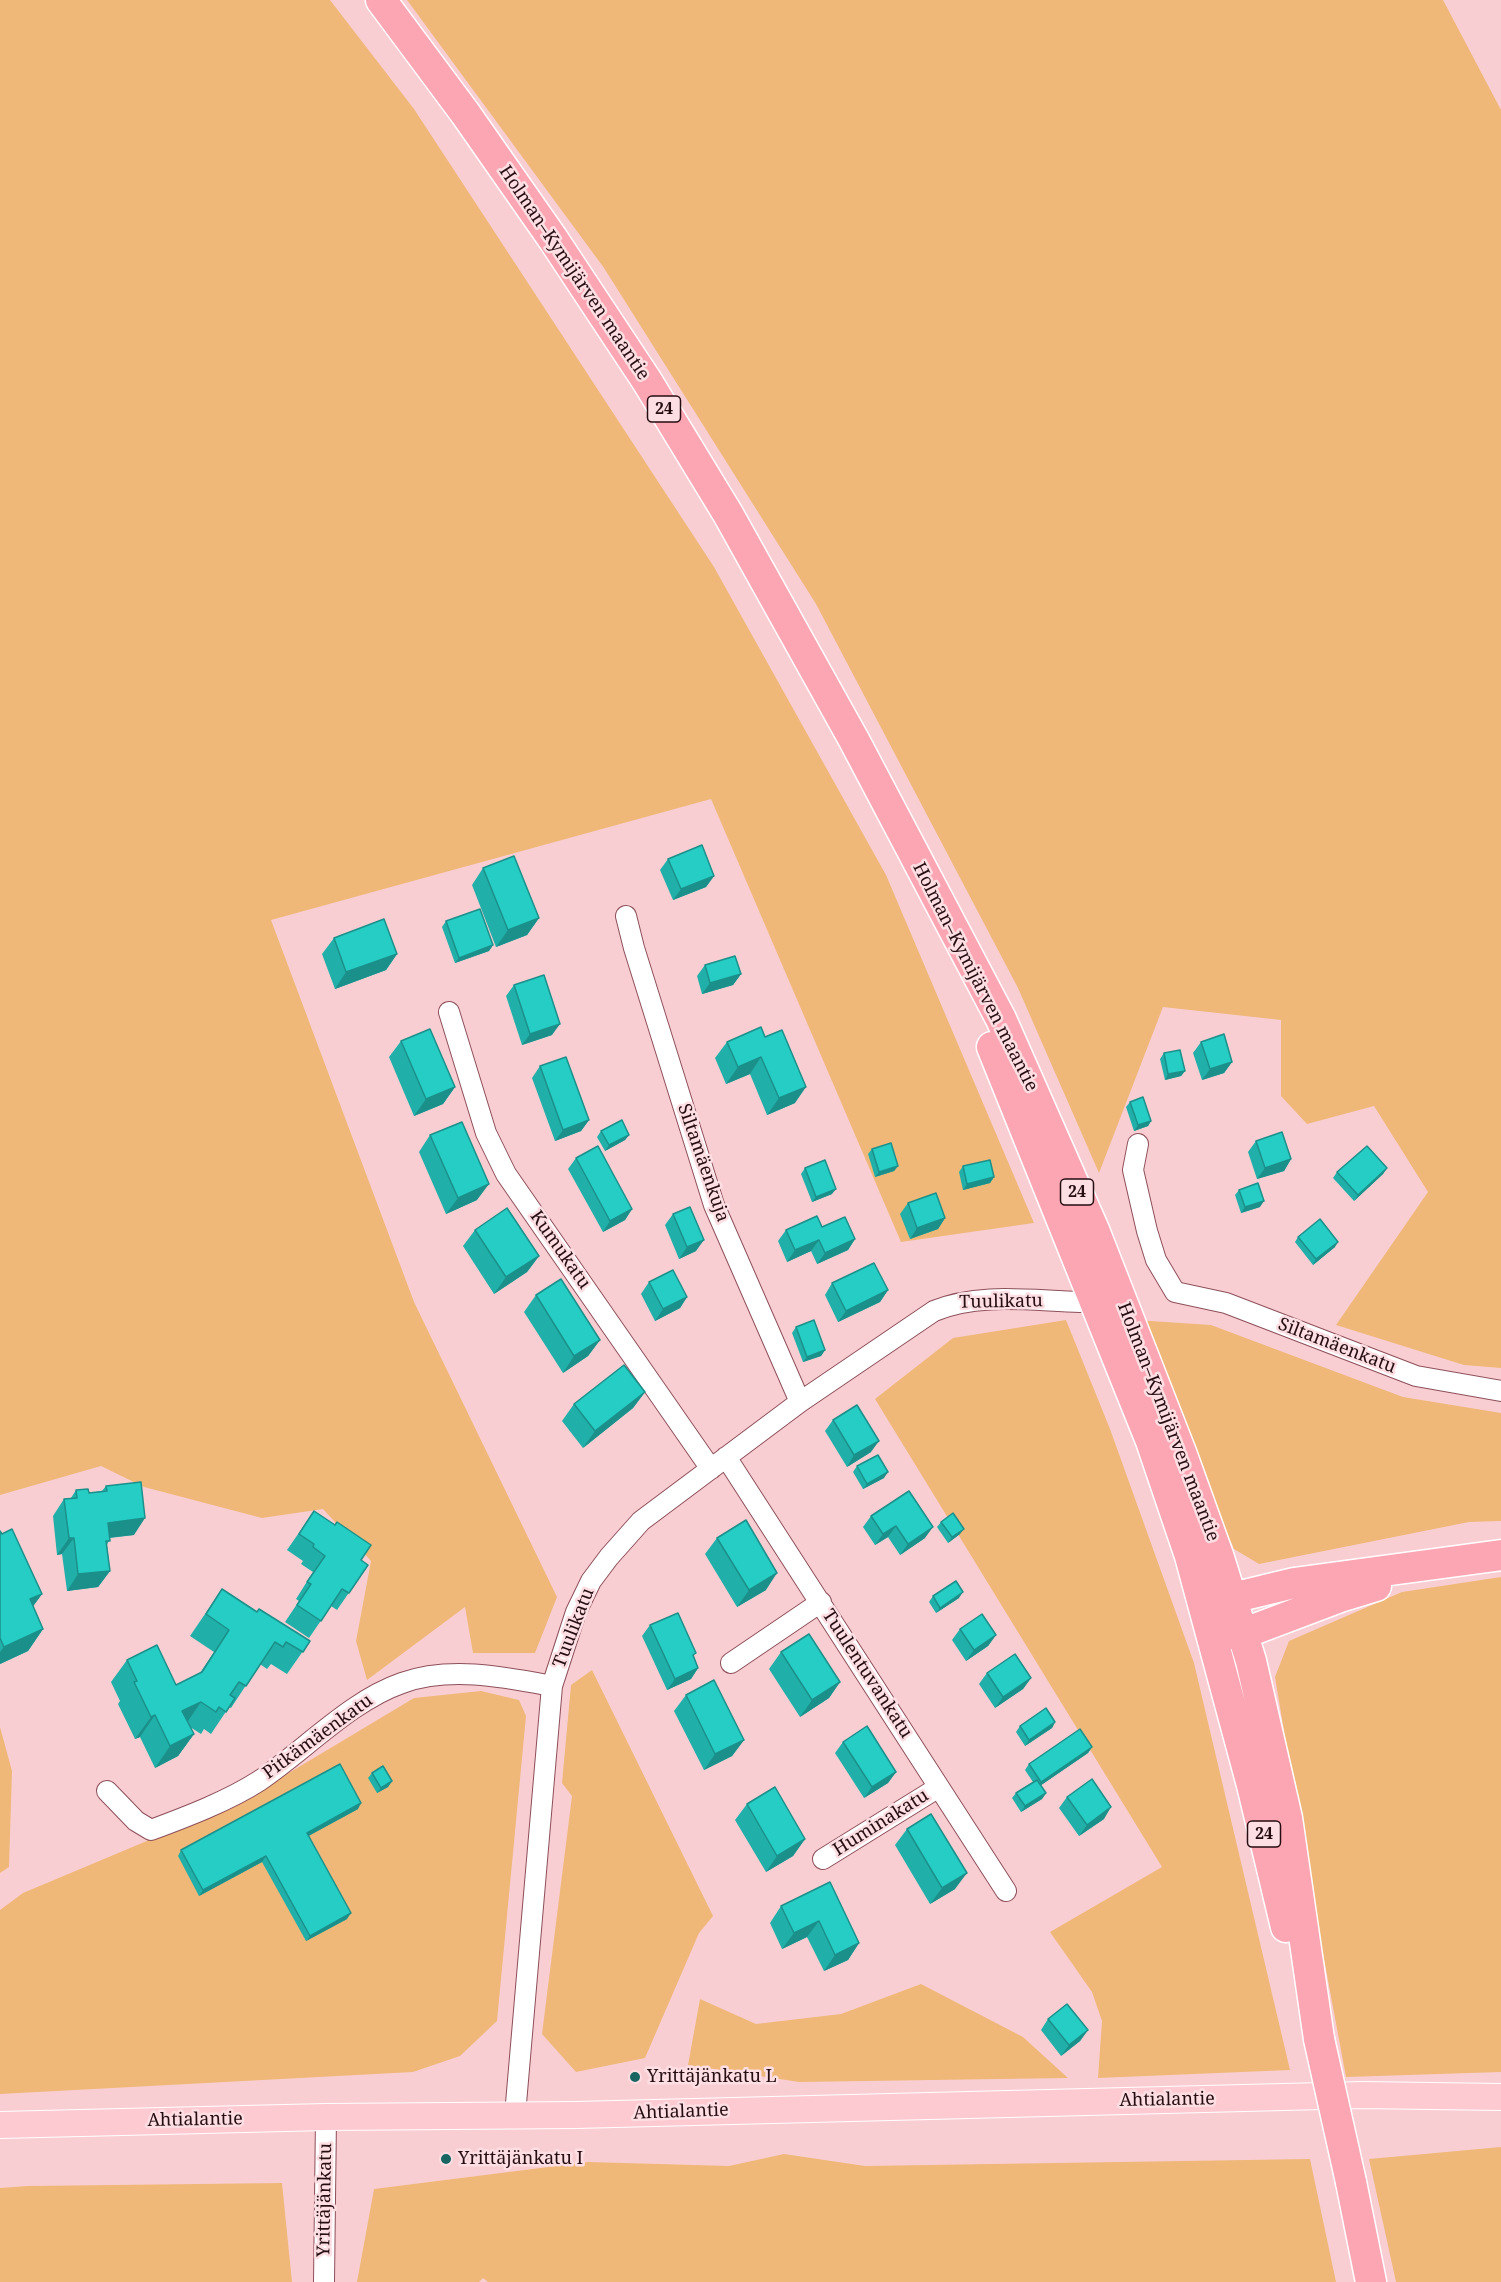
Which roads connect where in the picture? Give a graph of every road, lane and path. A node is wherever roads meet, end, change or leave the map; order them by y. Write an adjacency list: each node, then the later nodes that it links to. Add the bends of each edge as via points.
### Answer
1 (381, 0): 2 (highway, Holman–Kymijärven maantie / 24, via 554,239 646,381 792,627)
2 (906, 842): 11 (highway, Holman–Kymijärven maantie / 24, via 1001,1019 1048,1122 1182,1455); 13 (highway, Holman–Kymijärven maantie / 24, via 1151,1441)
3 (627, 916): 8 (street, Siltamäenkuja, via 714,1205)
4 (449, 1012): 9 (street, Kumukatu, via 486,1133 506,1174)
5 (1138, 1143): 7 (street, Siltamäenkatu, via 1133,1170 1147,1231 1156,1260 1175,1292 1226,1303 1416,1376)
6 (1080, 1302): 8 (street, Tuulikatu, via 979,1299 953,1303 934,1311)
7 (1501, 1390)
8 (801, 1402): 9 (street, Tuulikatu)
9 (719, 1463): 12 (street, Tuulentuvankatu); 16 (street, Tuulikatu, via 642,1521 591,1581 576,1612)
10 (1487, 1557): 11 (highway, via 1294,1583); 14 (highway, via 1340,1597)
11 (1232, 1598): 13 (highway, via 1216,1615); 14 (highway, Holman–Kymijärven maantie / 24)
12 (821, 1602): 15 (street); 17 (street, Tuulentuvankatu)
13 (1211, 1629): 14 (highway, via 1222,1634); 21 (highway, Holman–Kymijärven maantie / 24, via 1293,1955)
14 (1242, 1634): 21 (highway, Holman–Kymijärven maantie / 24, via 1272,1744 1287,1818)
15 (731, 1663)
16 (552, 1686): 18 (street, Pitkämäenkatu, via 473,1675 402,1683 354,1709 258,1782 151,1830 136,1821); 25 (street, Tuulikatu)
17 (939, 1787): 19 (street, Huminakatu); 20 (street, Tuulentuvankatu)
18 (106, 1791)
19 (823, 1859)
20 (1006, 1891)
21 (1319, 2039): 29 (highway, Holman–Kymijärven maantie / 24, bridge)
22 (1501, 2082): 23 (main road, Ahtialantie)
23 (1362, 2096): 24 (main road, Ahtialantie); 25 (main road, Ahtialantie)
24 (1501, 2097)
25 (516, 2115): 26 (main road, Ahtialantie)
26 (326, 2117): 27 (main road, Ahtialantie); 28 (street, Yrittäjänkatu)
27 (0, 2125)
28 (324, 2282)
29 (1371, 2282)

